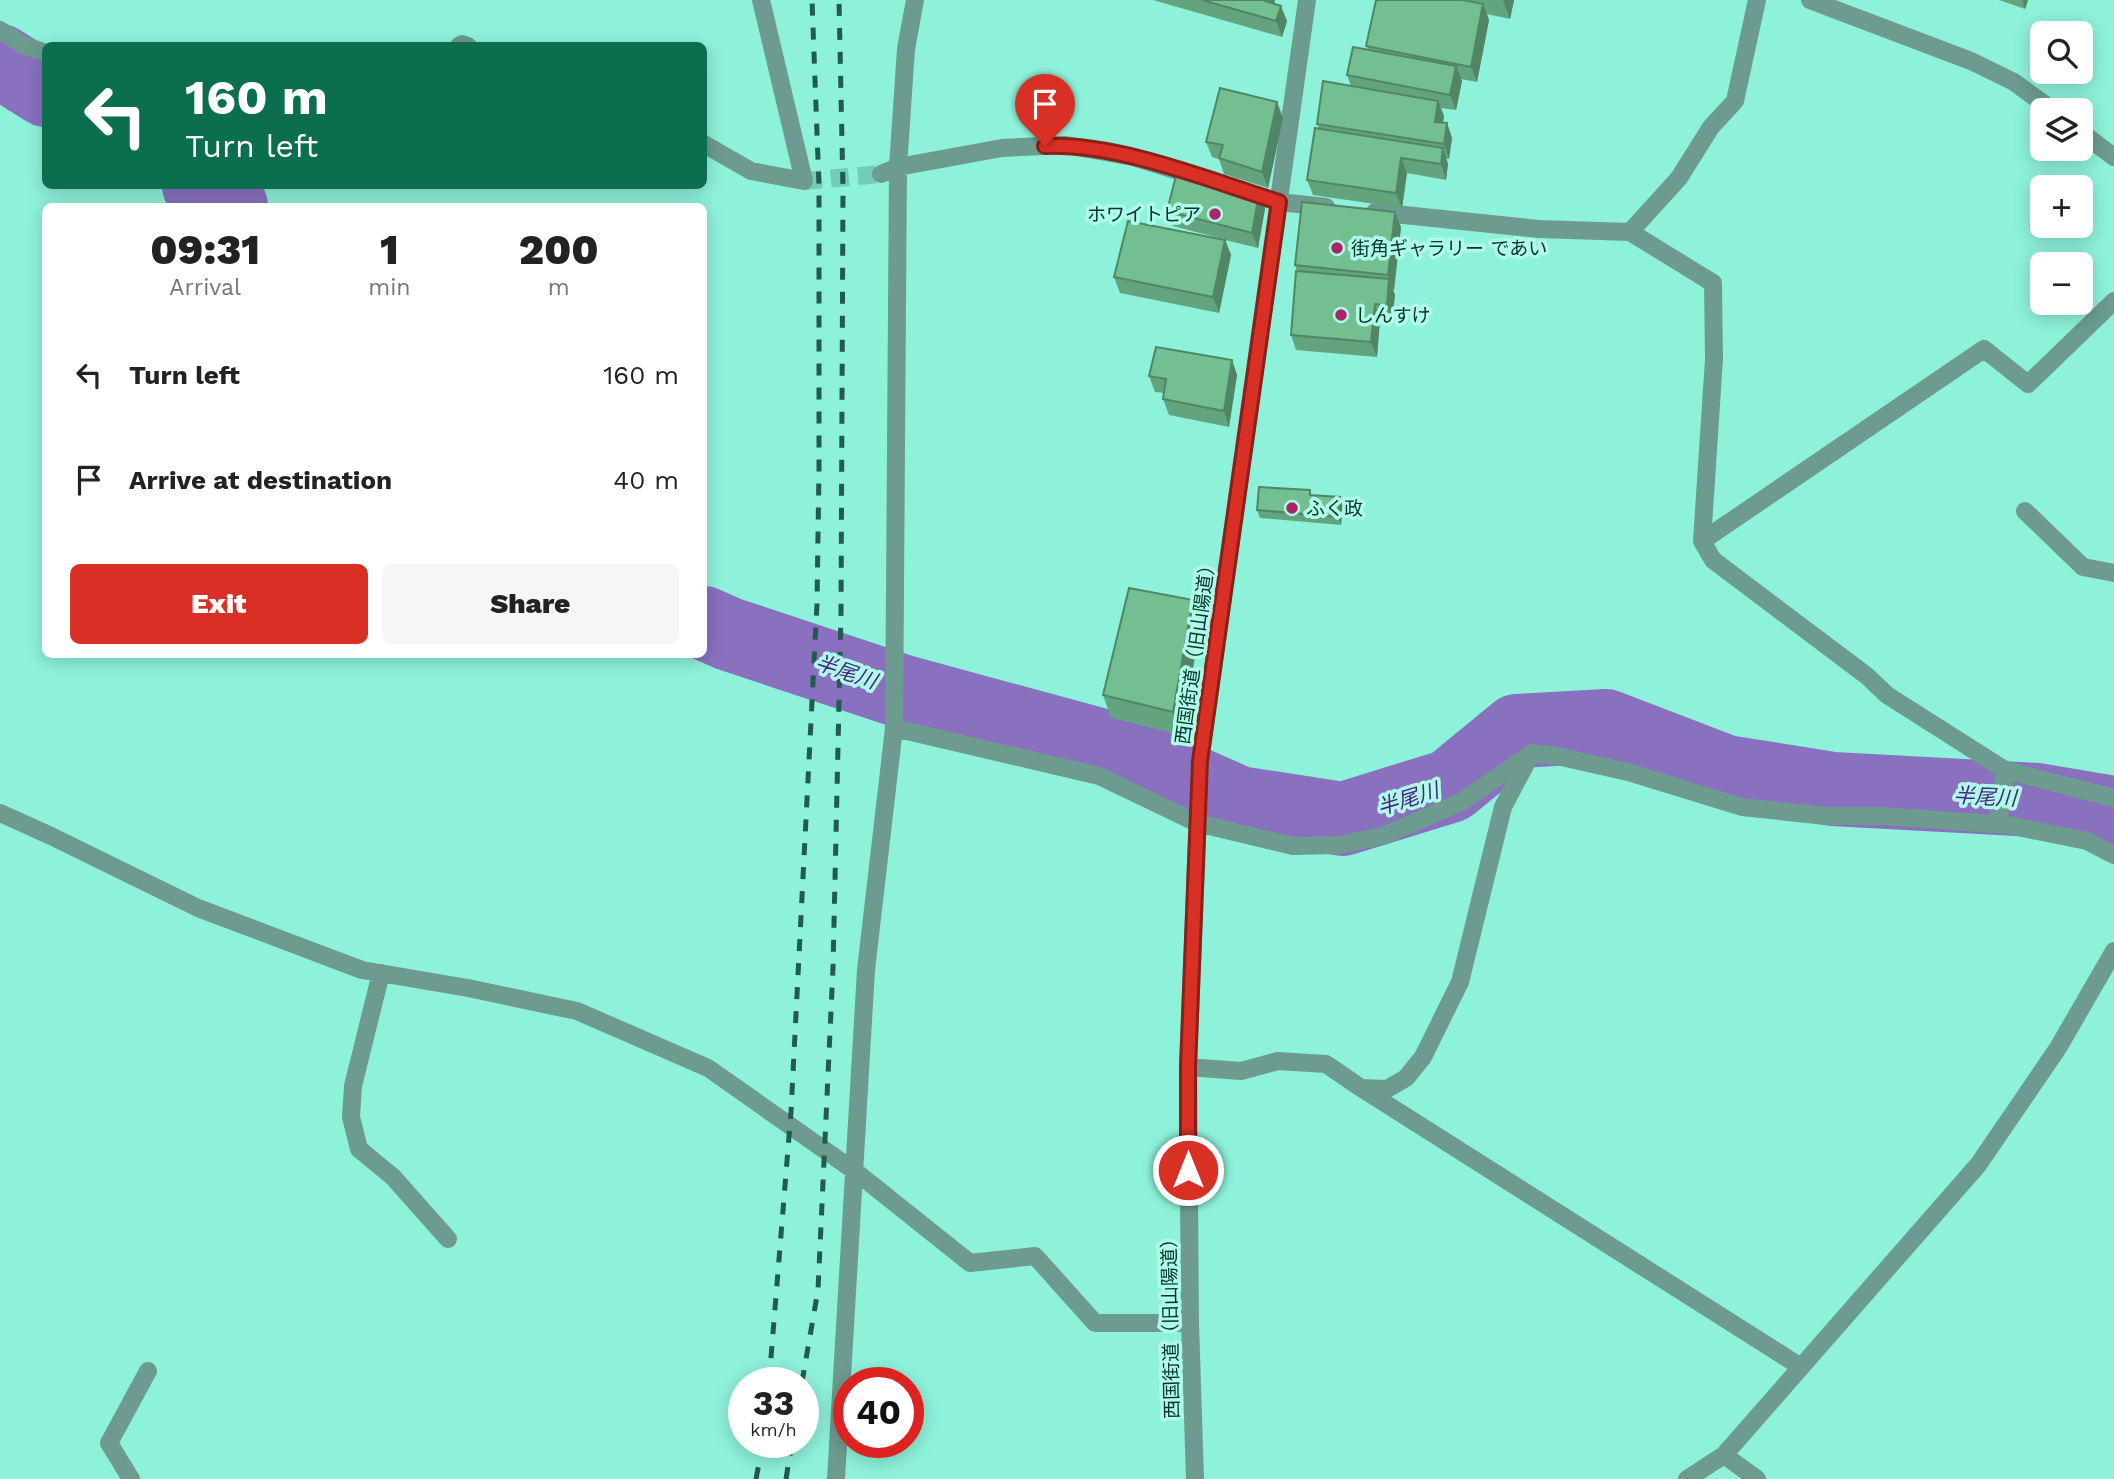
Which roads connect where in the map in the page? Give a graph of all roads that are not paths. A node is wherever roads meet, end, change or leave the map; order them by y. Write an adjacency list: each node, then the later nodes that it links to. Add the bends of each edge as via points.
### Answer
1 (761, 0): 10 (street, via 804,181 751,171)
2 (915, 0): 12 (street)
3 (1307, 0): 15 (street, 西国街道（旧山陽道）)
4 (1757, 0): 16 (street, via 1735,101 1710,127 1679,178)
5 (1810, 0): 8 (street, via 1971,61)
6 (0, 30): 7 (street, via 23,46)
7 (42, 52)
8 (2036, 98)
9 (2093, 141): 11 (street)
10 (707, 146)
11 (2114, 157)
12 (889, 171): 13 (street, via 1002,148 1066,145 1133,157); 21 (street)
13 (1213, 181)
14 (1252, 194): 15 (street)
15 (1279, 202): 16 (street, via 1539,229); 26 (street, 西国街道（旧山陽道）, via 1200,761)
16 (1630, 232): 19 (street, via 1713,283 1714,359)
17 (2114, 301): 19 (street, via 2028,384 1984,349)
18 (2025, 511): 20 (street, via 2083,567)
19 (1702, 541): 23 (street, via 1713,560 1887,695)
20 (2114, 573)
21 (894, 728): 26 (street, via 1099,776); 33 (street, via 866,970)
22 (1532, 753): 26 (street, via 1462,801 1383,836 1339,845 1293,846); 27 (street, via 1628,772 1742,807 1826,816); 32 (street, via 1503,807 1460,982 1423,1057 1406,1078 1387,1089)
23 (2005, 771): 24 (street); 27 (street)
24 (2114, 798)
25 (0, 813): 30 (street, via 198,908 362,970)
26 (1197, 823): 31 (street, 西国街道（旧山陽道）)
27 (1998, 823): 28 (street, via 2087,841)
28 (2114, 855)
29 (2114, 951): 36 (street, via 2058,1048 1978,1165)
30 (381, 973): 33 (street, via 577,1012 708,1068); 34 (street, via 352,1086 351,1117 359,1149 393,1177)
31 (1188, 1067): 32 (street, via 1241,1071 1278,1060 1326,1063); 35 (street, 西国街道（旧山陽道）)
32 (1360, 1088): 36 (street)
33 (856, 1172): 35 (street, via 970,1263 1035,1256 1095,1323); 40 (street)
34 (448, 1239)
35 (1190, 1323): 41 (street, 西国街道（旧山陽道）)
36 (1801, 1367): 38 (street)
37 (148, 1371): 39 (street, via 109,1443)
38 (1724, 1455): 42 (street); 43 (street)
39 (131, 1479)
40 (836, 1479)
41 (1195, 1479)
42 (1687, 1479)
43 (1757, 1479)

